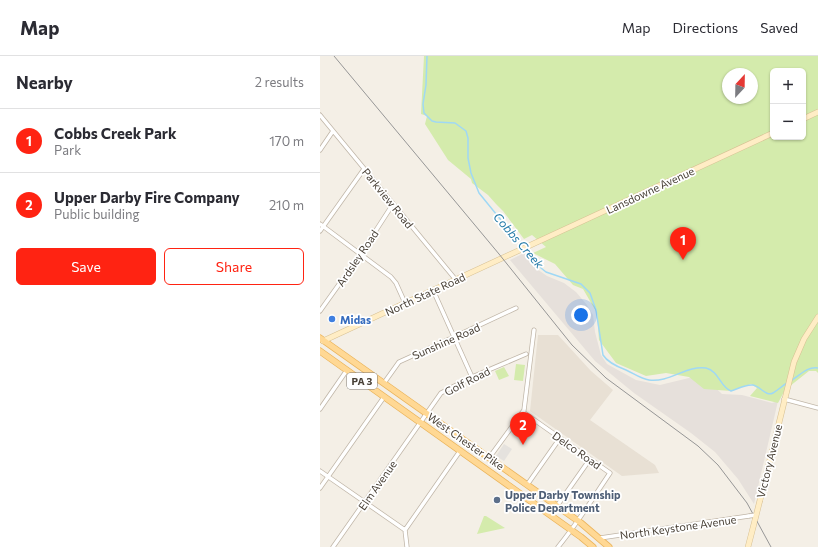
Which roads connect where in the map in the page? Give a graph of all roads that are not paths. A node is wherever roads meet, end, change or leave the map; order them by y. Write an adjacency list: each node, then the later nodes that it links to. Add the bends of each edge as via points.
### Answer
1 (818, 112): 3 (main road)
2 (320, 115): 4 (street, Parkview Road)
3 (806, 118)
4 (333, 131): 6 (street); 7 (street, Parkview Road)
5 (770, 134): 11 (main road, Lansdowne Avenue)
6 (320, 150)
7 (364, 169): 8 (street, Parkview Road); 9 (street)
8 (393, 204): 12 (street, Ardsley Road); 13 (street, Parkview Road)
9 (322, 225): 10 (street); 12 (street)
10 (320, 231)
11 (527, 247): 13 (main road, North State Road)
12 (360, 255): 15 (street, via 396,283); 17 (street, Ardsley Road)
13 (456, 280): 14 (main road, North State Road)
14 (433, 290): 15 (main road, North State Road); 20 (street)
15 (405, 303): 21 (main road, North State Road)
16 (516, 308): 20 (street, Sunshine Road)
17 (320, 311)
18 (818, 318): 28 (main road, Victory Avenue, via 800,346)
19 (534, 330): 31 (street, via 526,406)
20 (454, 337): 25 (street); 26 (street, Sunshine Road, via 399,362)
21 (321, 340): 26 (main road, West Chester Pike / PA 3)
22 (320, 351): 24 (main road, West Chester Pike / PA 3)
23 (526, 354): 25 (street, Golf Road)
24 (347, 370): 27 (main road, West Chester Pike / PA 3); 30 (street)
25 (472, 377): 32 (street, Golf Road, via 441,393)
26 (384, 383): 32 (main road, West Chester Pike / PA 3)
27 (384, 396): 33 (main road, West Chester Pike / PA 3); 40 (street)
28 (785, 397): 29 (street); 46 (main road, Victory Avenue, bridge)
29 (818, 408)
30 (320, 409)
31 (523, 412): 34 (street, Delco Road); 36 (street)
32 (426, 414): 33 (street, Golf Road); 36 (main road, West Chester Pike / PA 3)
33 (421, 422): 35 (main road, West Chester Pike / PA 3); 44 (street, Elm Avenue)
34 (560, 438): 37 (street, Delco Road); 42 (street)
35 (460, 451): 41 (main road, West Chester Pike / PA 3); 48 (street)
36 (489, 458): 38 (main road, West Chester Pike / PA 3)
37 (590, 459): 45 (street); 47 (street, Delco Road, via 610,473)
38 (505, 469): 41 (main road); 42 (main road, West Chester Pike / PA 3)
39 (320, 471): 40 (street)
40 (328, 477): 43 (street); 44 (street)
41 (499, 478): 49 (main road, West Chester Pike / PA 3)
42 (527, 485): 45 (main road, West Chester Pike / PA 3)
43 (320, 488)
44 (364, 502): 48 (street); 51 (street, Elm Avenue)
45 (557, 506): 47 (main road, West Chester Pike / PA 3)
46 (756, 518): 50 (street, North Keystone Avenue, bridge, via 749,516); 56 (main road, Victory Avenue)
47 (578, 521): 49 (street); 50 (main road, West Chester Pike / PA 3)
48 (405, 530): 52 (street)
49 (572, 530): 53 (street); 54 (main road, West Chester Pike / PA 3)
50 (600, 538): 55 (main road, West Chester Pike / PA 3)
51 (333, 547)
52 (407, 547)
53 (558, 547)
54 (593, 547)
55 (609, 547)
56 (748, 547)

